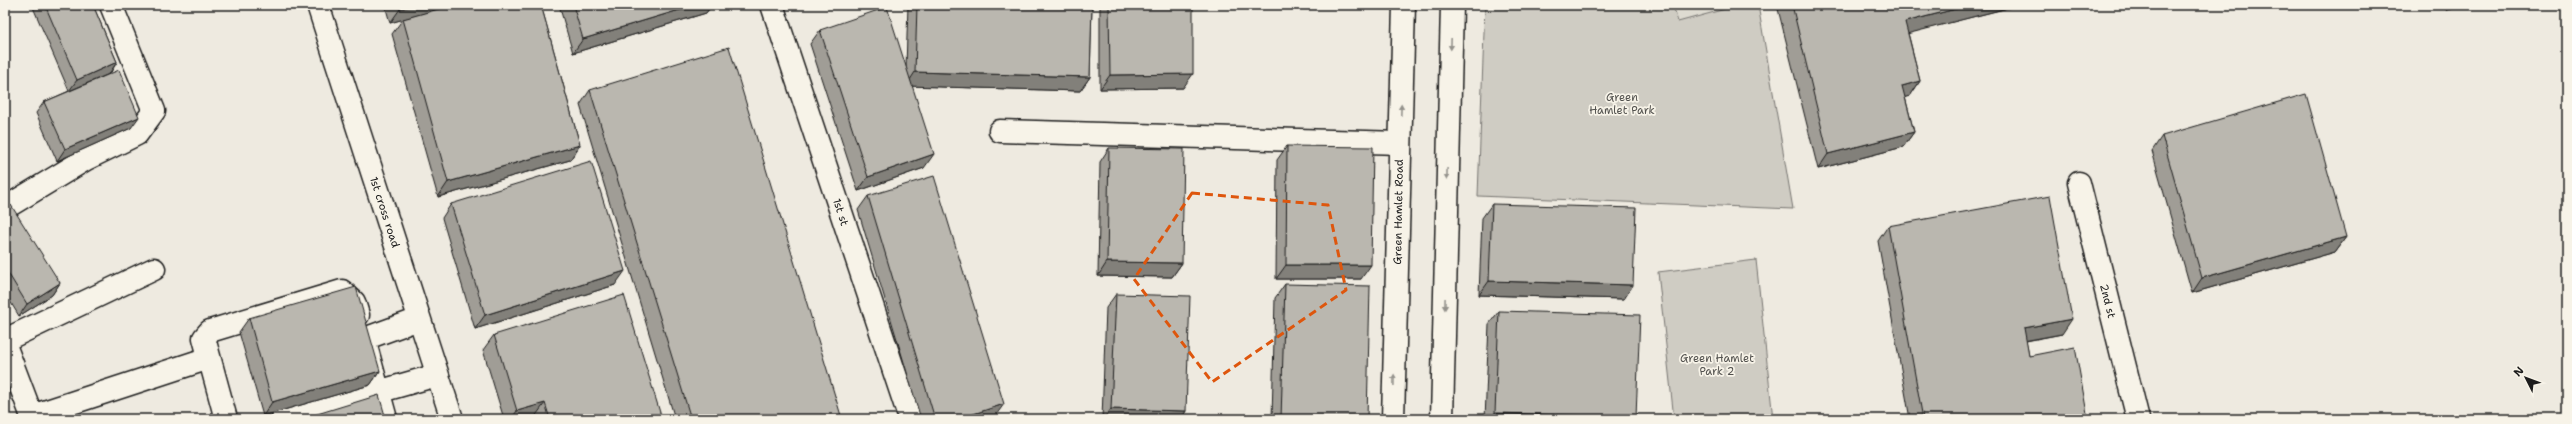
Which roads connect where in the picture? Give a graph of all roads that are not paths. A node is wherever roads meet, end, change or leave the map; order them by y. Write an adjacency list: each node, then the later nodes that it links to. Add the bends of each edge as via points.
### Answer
1 (111, 5): 9 (street, via 154,111 137,134 86,159)
2 (318, 5): 11 (street, 1st cross road)
3 (772, 5): 23 (street, 1st st)
4 (1404, 5): 7 (street, Green Hamlet Road, one-way to 4)
5 (1452, 5): 25 (street, one-way to 25)
6 (1000, 131): 7 (street)
7 (1400, 143): 24 (street, Green Hamlet Road, one-way to 7)
8 (2079, 183): 26 (street, 2nd st)
9 (5, 208)
10 (154, 269): 13 (street)
11 (419, 318): 12 (street); 16 (street, 1st cross road)
12 (364, 339): 15 (street, via 354,302 342,291 210,331 204,338); 17 (street)
13 (5, 340)
14 (5, 344): 18 (street)
15 (210, 358): 18 (street); 19 (street)
16 (437, 375): 17 (street); 22 (street, 1st cross road)
17 (378, 392): 20 (street); 21 (street)
18 (32, 417)
19 (226, 419)
20 (283, 419)
21 (386, 419)
22 (452, 419)
23 (910, 419)
24 (1393, 419)
25 (1442, 419)
26 (2138, 419)

